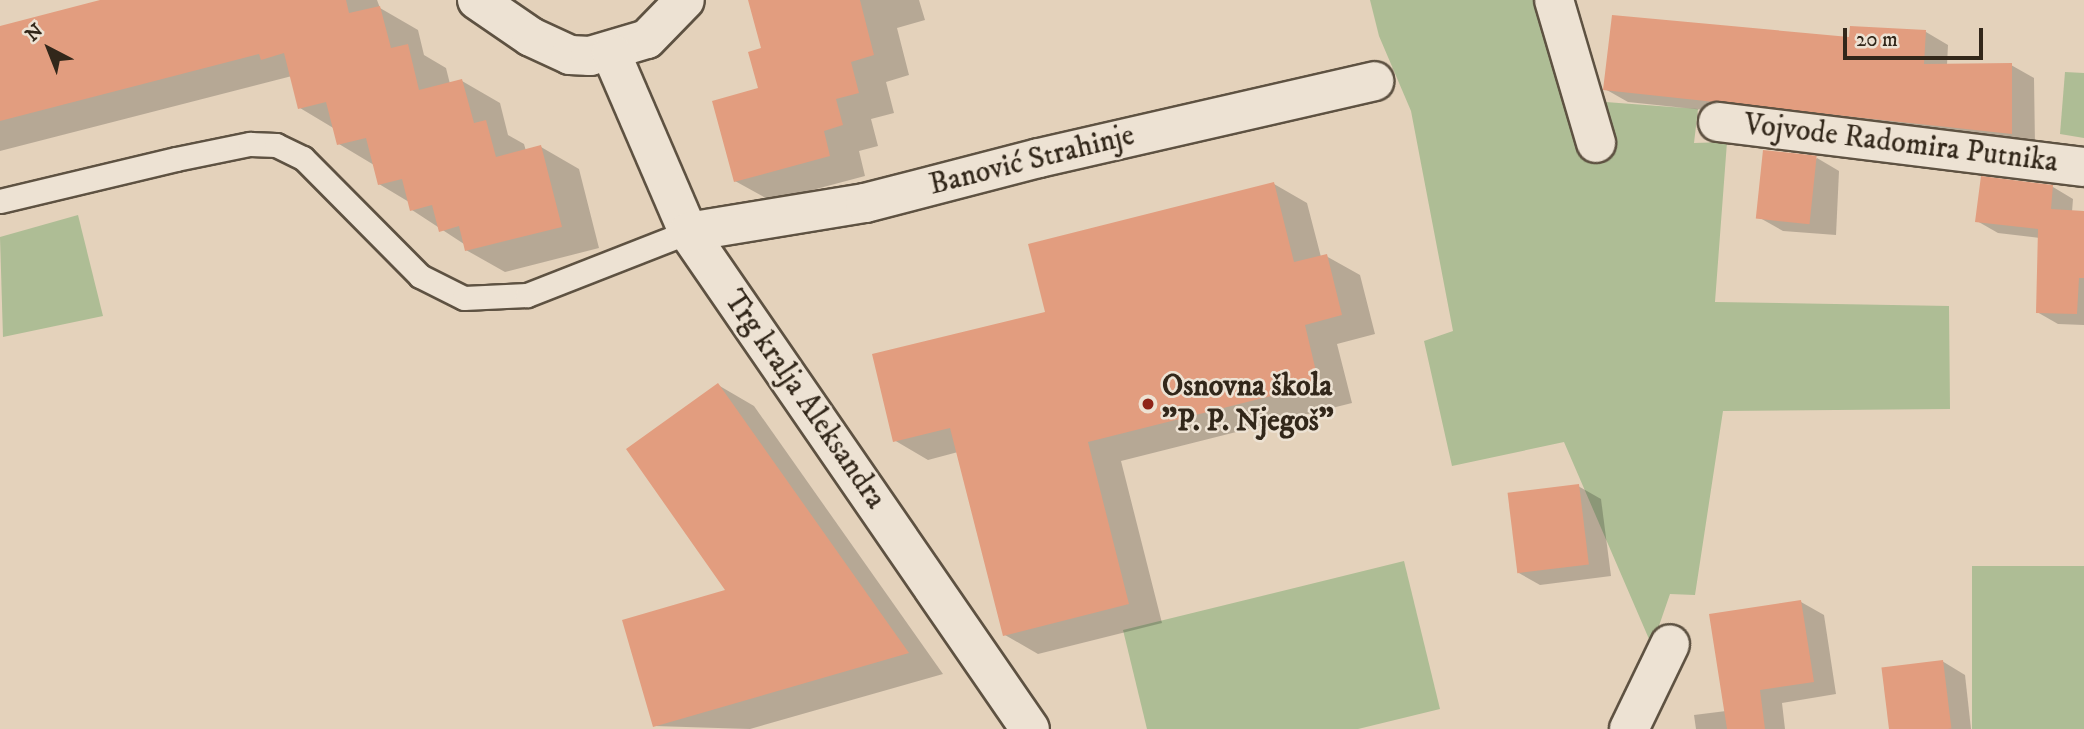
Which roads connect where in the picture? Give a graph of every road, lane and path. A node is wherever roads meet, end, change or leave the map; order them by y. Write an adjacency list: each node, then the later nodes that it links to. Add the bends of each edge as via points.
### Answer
1 (477, 0): 4 (street, via 531,37 570,55)
2 (685, 0): 4 (street, via 647,39)
3 (1554, 0): 7 (street)
4 (611, 52): 10 (street, Trg kralja Aleksandra)
5 (1374, 81): 10 (street, Banović Strahinje, via 865,203)
6 (1718, 122): 8 (street, Vojvode Radomira Putnika)
7 (1596, 143)
8 (2084, 167)
9 (0, 201): 10 (lane, via 176,159 250,144 276,145 303,158 420,276 464,298 527,295)
10 (688, 232): 12 (street, Trg kralja Aleksandra)
11 (1670, 644): 13 (street)
12 (1030, 729)
13 (1629, 729)

